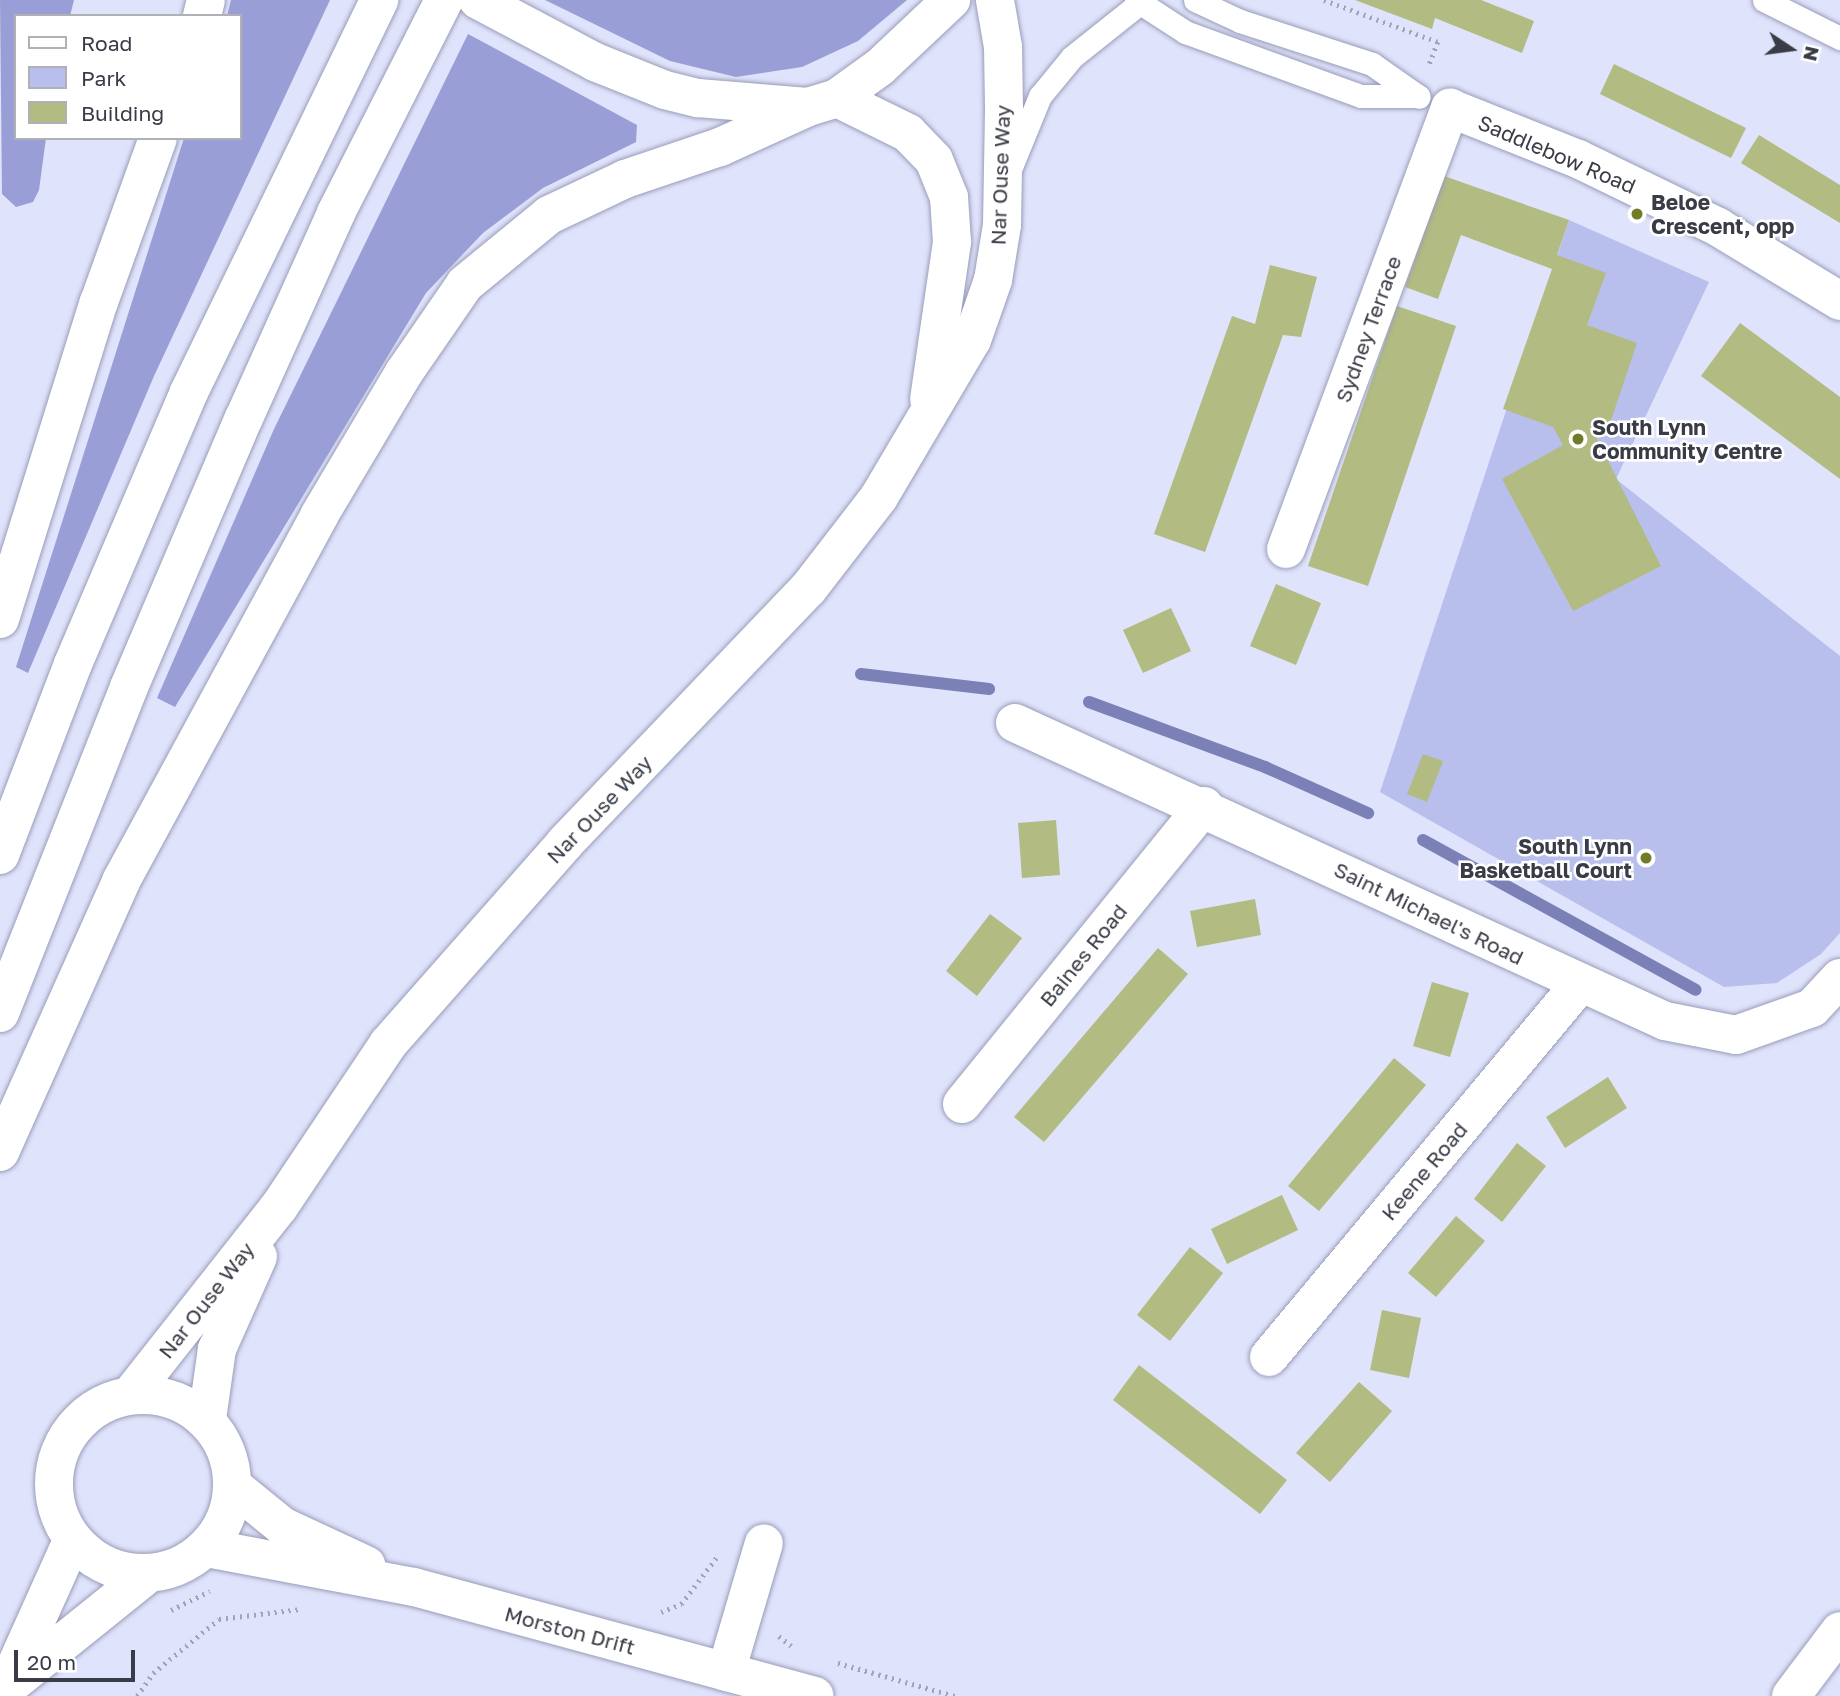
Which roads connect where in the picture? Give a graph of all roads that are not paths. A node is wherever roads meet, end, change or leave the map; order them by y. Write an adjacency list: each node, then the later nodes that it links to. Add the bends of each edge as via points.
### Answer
1 (379, 0): 20 (main road, via 189,392 74,664)
2 (444, 0): 23 (main road, via 337,214 244,418 129,687)
3 (478, 0): 11 (main road, via 595,62 698,98)
4 (951, 0): 11 (main road, via 880,68)
5 (995, 0): 13 (main road, Nar Ouse Way, via 1003,47)
6 (1195, 0): 10 (lane, Saddlebow Road, via 1240,21 1372,64)
7 (1764, 0): 9 (lane)
8 (1138, 2): 10 (lane, Saddlebow Road, via 1208,41 1361,96); 13 (lane, Saddlebow Road, via 1072,57 1040,96)
9 (1840, 38)
10 (1434, 102): 14 (main road, Saddlebow Road, via 1578,159 1718,227); 16 (main road, Sydney Terrace)
11 (822, 103): 15 (main road, Nar Ouse Way, via 908,133 934,160 949,197 951,242); 25 (main road, via 720,147 625,179 549,215 465,284 403,374 320,514 121,881)
12 (157, 140): 17 (main road, via 99,302)
13 (1003, 188): 15 (main road, Nar Ouse Way, via 993,280 972,341)
14 (1840, 301)
15 (927, 418): 26 (main road, Nar Ouse Way, via 879,497 808,589 565,843 388,1044)
16 (1286, 549)
17 (0, 619)
18 (1015, 723): 19 (main road, Saint Michael's Road)
19 (1204, 806): 22 (main road, Saint Michael's Road); 24 (main road, Baines Road)
20 (0, 855)
21 (1840, 978): 22 (main road, Saint Michael's Road, via 1812,1008 1736,1035 1665,1021)
22 (1579, 985): 27 (main road, Keene Road)
23 (0, 1013)
24 (962, 1104)
25 (0, 1152)
26 (279, 1207): 28 (main road, Nar Ouse Way); 29 (main road, Nar Ouse Way, via 218,1349)
27 (1269, 1357)
28 (132, 1393): 29 (main road, via 174,1398); 31 (main road, via 91,1409 59,1448 53,1496)
29 (207, 1419): 30 (main road, via 224,1444)
30 (233, 1486): 33 (main road, via 226,1519); 35 (main road, Morston Drift, via 282,1526)
31 (72, 1541): 34 (main road, via 104,1566); 38 (main road)
32 (764, 1542): 37 (main road)
33 (207, 1548): 34 (main road, via 179,1567); 35 (main road, Morston Drift)
34 (147, 1575): 38 (main road)
35 (414, 1587): 37 (main road, Morston Drift)
36 (1840, 1631): 40 (main road)
37 (726, 1672): 39 (main road, Morston Drift)
38 (4, 1693)
39 (814, 1696)
40 (1791, 1696)

